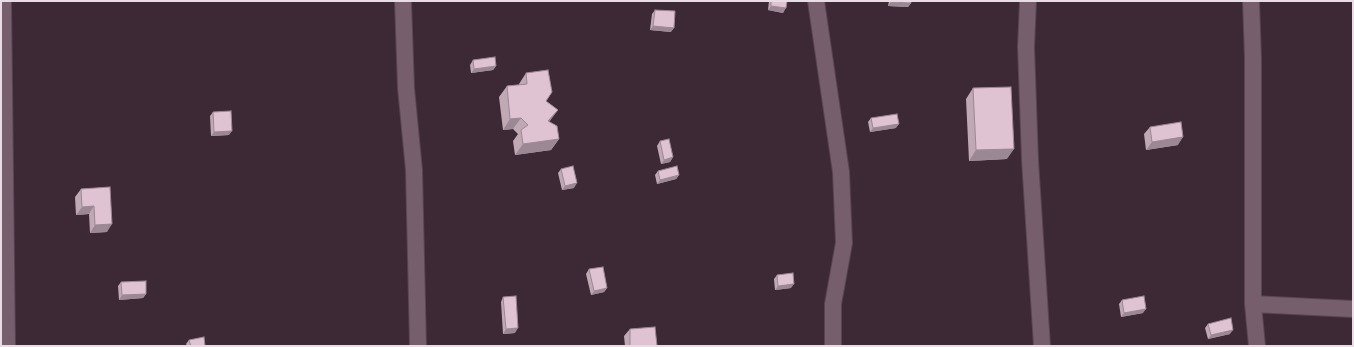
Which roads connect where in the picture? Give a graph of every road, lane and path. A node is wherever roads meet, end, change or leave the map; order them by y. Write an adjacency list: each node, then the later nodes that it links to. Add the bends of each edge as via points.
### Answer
1 (3, 1): 8 (street)
2 (403, 1): 9 (street, via 406,88 414,170)
3 (816, 1): 10 (street, via 841,172 844,244 833,304)
4 (1028, 1): 11 (street, via 1026,46 1030,160)
5 (1251, 1): 6 (street)
6 (1253, 304): 7 (street); 12 (street)
7 (1353, 309)
8 (6, 346)
9 (418, 346)
10 (833, 346)
11 (1042, 346)
12 (1257, 346)

